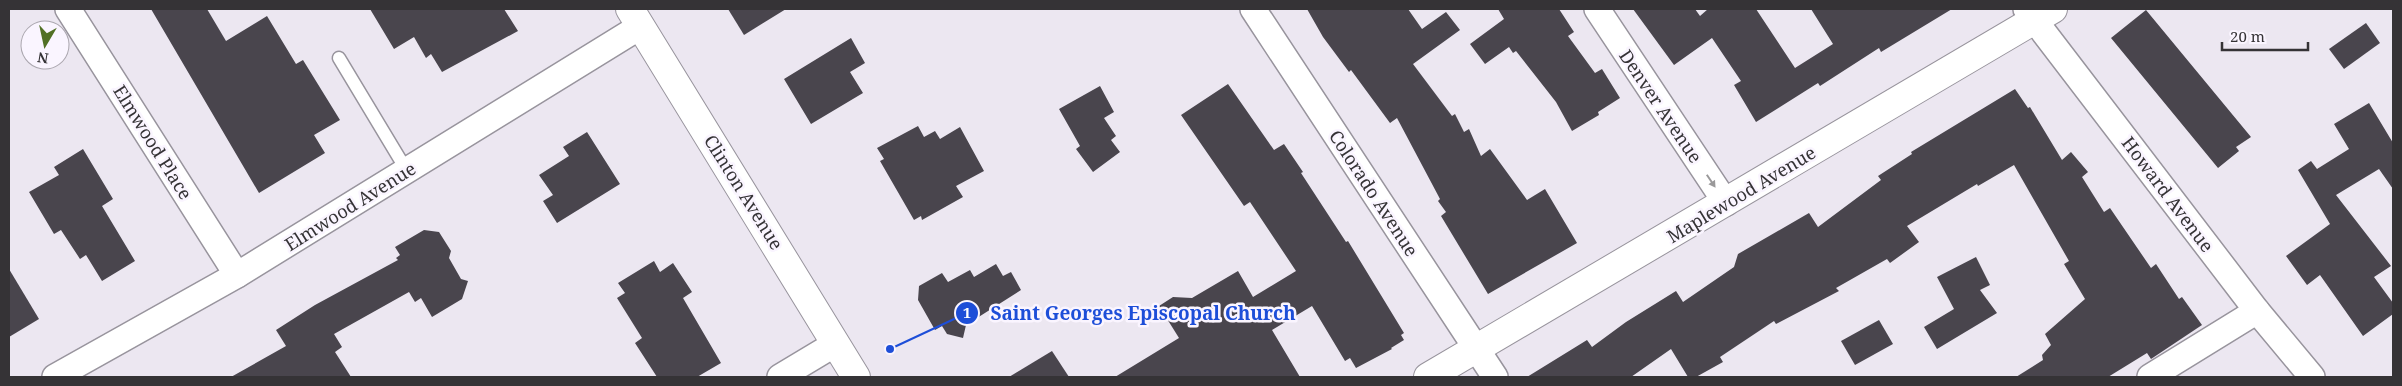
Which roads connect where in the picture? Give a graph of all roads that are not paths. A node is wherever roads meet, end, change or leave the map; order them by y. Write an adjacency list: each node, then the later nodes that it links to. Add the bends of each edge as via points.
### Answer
1 (68, 9): 9 (street, Elmwood Place)
2 (1253, 9): 12 (street, Colorado Avenue)
3 (1597, 9): 8 (street, Denver Avenue, one-way to 8)
4 (2038, 12): 8 (street, Maplewood Avenue); 10 (street, Howard Avenue)
5 (636, 18): 7 (street, Elmwood Avenue); 11 (street, Clinton Avenue)
6 (339, 58): 7 (lane)
7 (407, 171): 9 (street, Elmwood Avenue)
8 (1726, 203): 12 (street, Maplewood Avenue)
9 (238, 275): 13 (street, Elmwood Avenue)
10 (2257, 311): 18 (street); 19 (street, Howard Avenue)
11 (835, 344): 14 (street); 15 (street, Clinton Avenue)
12 (1476, 349): 16 (street, Maplewood Avenue); 17 (street, Colorado Avenue)
13 (55, 377)
14 (780, 377)
15 (856, 377)
16 (1428, 377)
17 (1495, 377)
18 (2150, 377)
19 (2312, 377)

